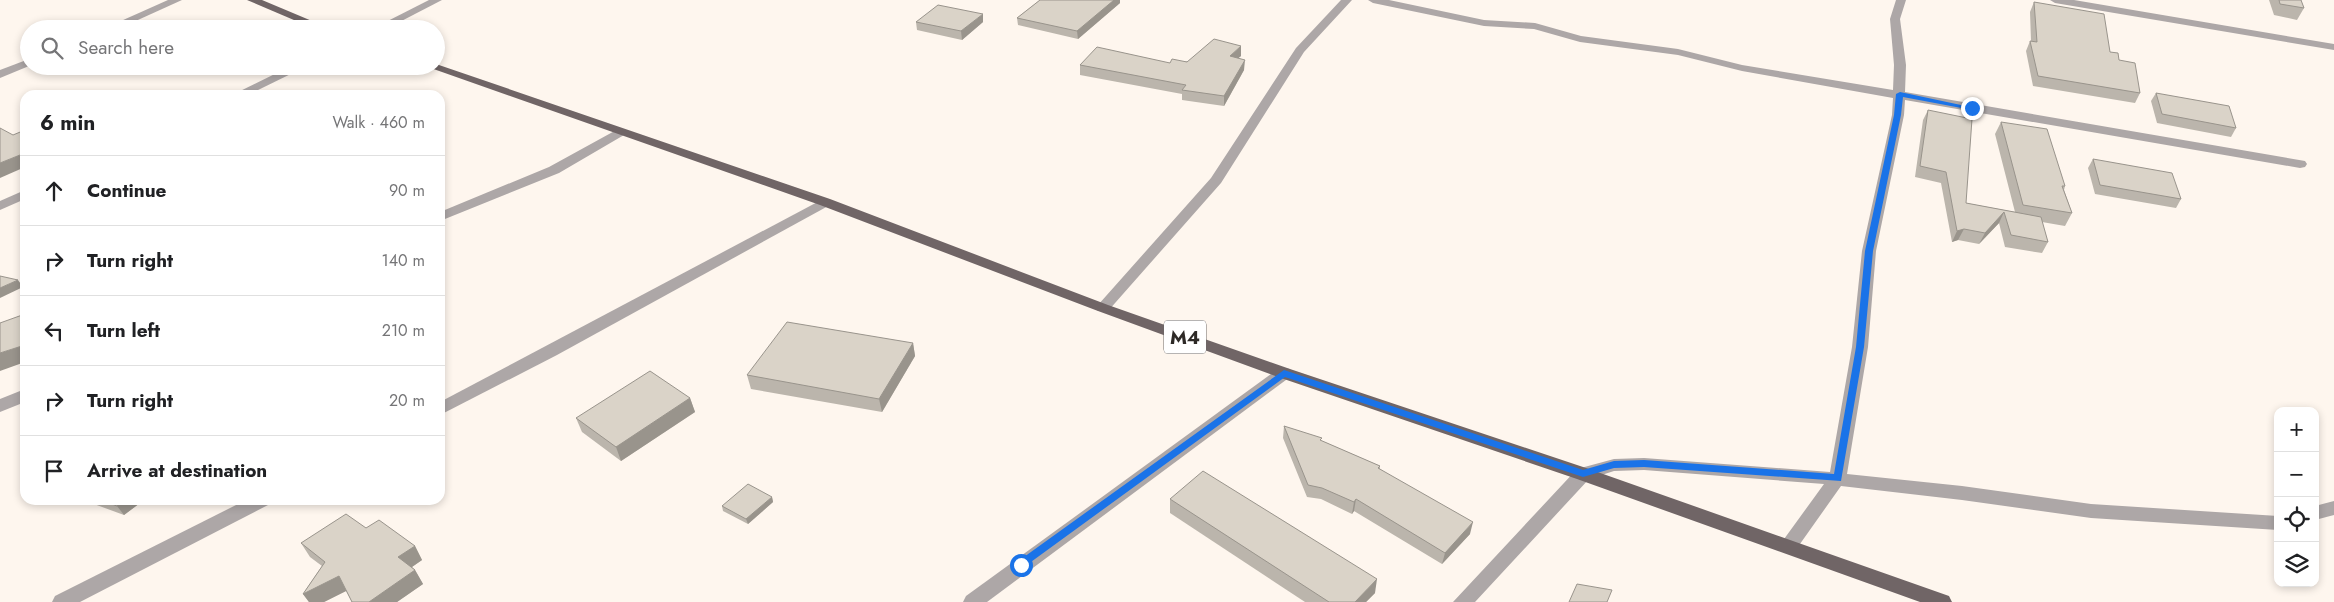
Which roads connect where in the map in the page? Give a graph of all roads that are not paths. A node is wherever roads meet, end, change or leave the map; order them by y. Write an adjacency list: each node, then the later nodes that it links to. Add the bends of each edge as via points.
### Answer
1 (177, 0): 8 (street)
2 (252, 0): 9 (main road)
3 (437, 0): 10 (street)
4 (1347, 0): 24 (street, via 1300,50 1216,180)
5 (1373, 0): 17 (street, via 1484,23 1536,26 1580,39 1678,52 1742,68)
6 (1901, 0): 17 (street, via 1896,19)
7 (2055, 0): 11 (street)
8 (129, 20)
9 (303, 20)
10 (396, 20)
11 (2334, 47)
12 (20, 66): 14 (street)
13 (445, 71): 18 (main road, M4)
14 (0, 74)
15 (281, 75): 16 (street)
16 (249, 90)
17 (1900, 94): 19 (street, via 2148,140); 30 (street, via 1869,251 1860,347)
18 (620, 132): 21 (main road, M4); 23 (street, via 554,170)
19 (2300, 164)
20 (20, 196): 22 (street)
21 (824, 202): 24 (main road, M4); 28 (street)
22 (0, 206)
23 (445, 215)
24 (1103, 308): 25 (main road, M4)
25 (1284, 373): 29 (main road, M4); 37 (street)
26 (20, 397): 27 (street)
27 (0, 406)
28 (445, 406)
29 (1583, 474): 30 (street, via 1614,465 1644,464); 35 (main road, M4); 38 (street)
30 (1838, 478): 34 (street, via 2091,511); 35 (street)
31 (252, 505): 36 (street)
32 (2334, 508): 33 (street)
33 (2319, 512)
34 (2274, 523)
35 (1788, 546): 39 (main road, M4)
36 (62, 602)
37 (973, 602)
38 (1463, 602)
39 (1942, 602)

